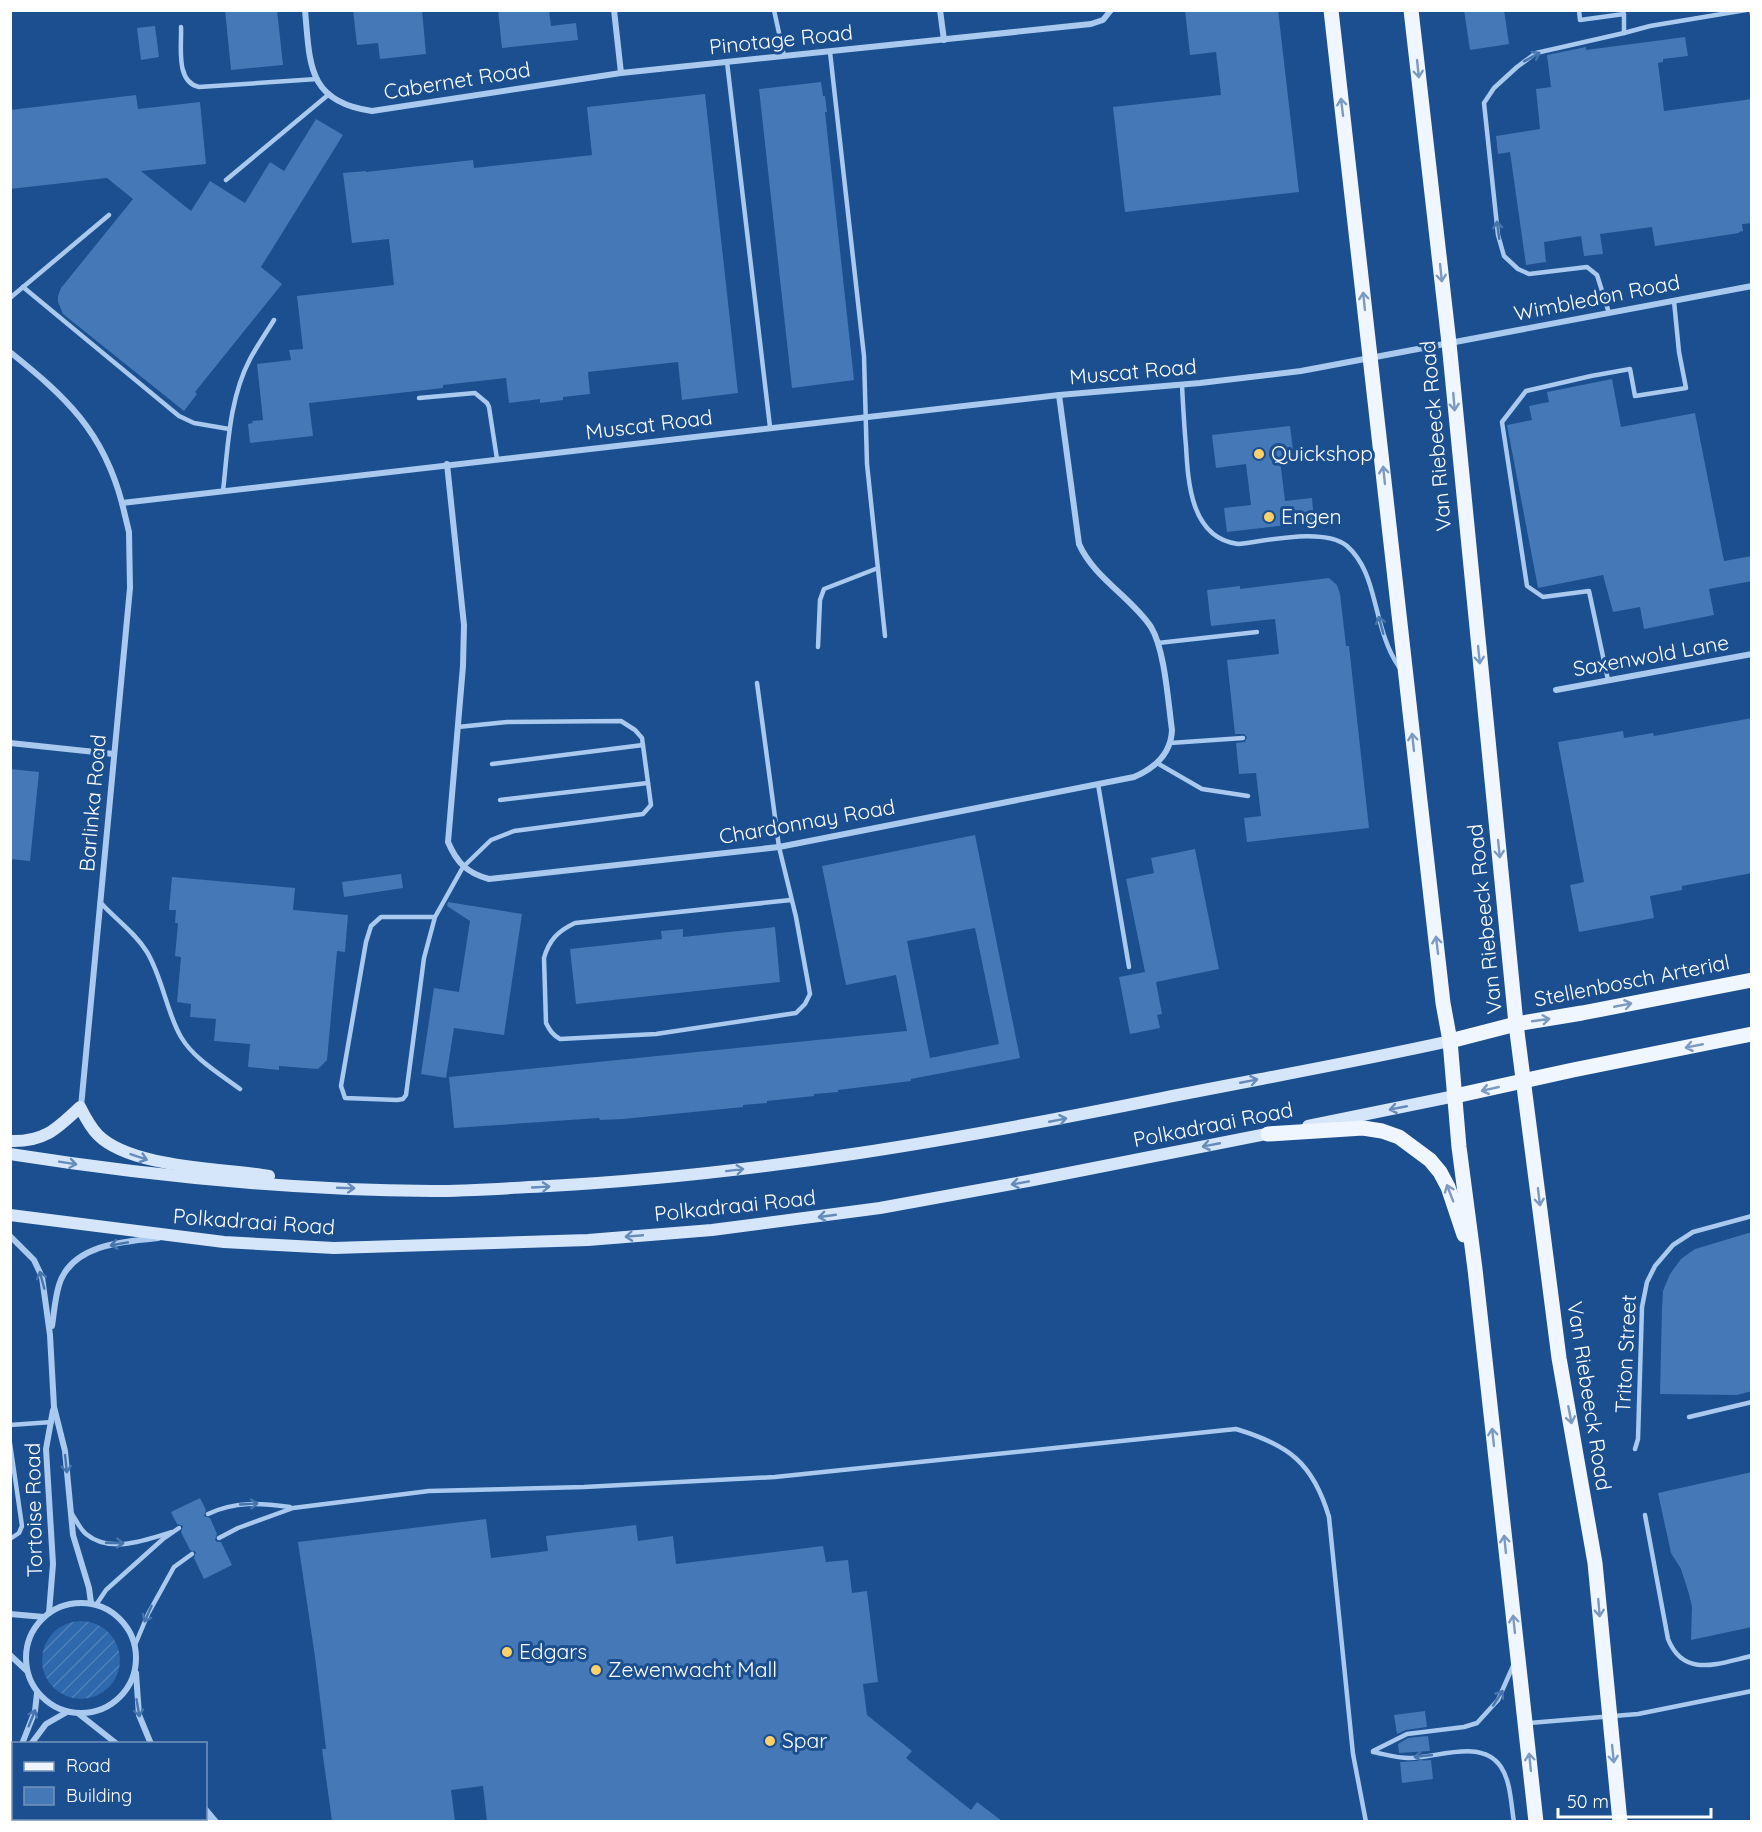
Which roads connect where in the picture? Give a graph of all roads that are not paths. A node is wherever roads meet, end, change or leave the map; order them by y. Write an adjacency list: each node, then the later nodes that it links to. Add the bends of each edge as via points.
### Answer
1 (305, 10): 17 (street, Cabernet Road, via 310,66)
2 (614, 10): 16 (street)
3 (774, 10): 14 (lane)
4 (940, 10): 12 (street)
5 (1111, 10): 12 (street, Pinotage Road, via 1102,20 1091,24)
6 (1331, 10): 29 (main road, one-way to 6)
7 (1411, 10): 27 (main road, Van Riebeeck Road, one-way to 27)
8 (1579, 10): 11 (lane, via 1580,20 1624,14)
9 (1746, 10): 11 (lane)
10 (181, 27): 17 (lane, via 182,70 193,86)
11 (1624, 33): 25 (lane, one-way to 11, via 1597,275 1587,267 1529,274 1504,256 1498,235 1484,103 1494,88 1536,53)
12 (944, 40): 13 (street, Pinotage Road)
13 (830, 52): 14 (street, Pinotage Road); 33 (lane, via 864,356)
14 (784, 56): 15 (street, Pinotage Road)
15 (727, 62): 16 (street, Pinotage Road); 34 (lane)
16 (621, 73): 18 (street, Cabernet Road, via 372,111 354,108)
17 (317, 79): 18 (street, Cabernet Road)
18 (328, 95): 19 (lane)
19 (226, 180)
20 (109, 215): 22 (lane)
21 (1752, 286): 24 (street, Wimbledon Road)
22 (23, 287): 23 (lane); 35 (lane, via 179,416 194,423)
23 (10, 298)
24 (1674, 301): 25 (street, Wimbledon Road); 47 (lane, via 1686,388 1635,396 1630,369 1592,376 1526,391 1502,422 1527,586 1543,597 1589,591)
25 (1609, 313): 27 (street, Wimbledon Road)
26 (274, 320): 35 (lane, via 242,377)
27 (1449, 343): 29 (street, Wimbledon Road); 69 (main road, Van Riebeeck Road, one-way to 69)
28 (10, 352): 39 (street, via 52,385 89,429 112,470)
29 (1371, 359): 30 (street, Muscat Road); 46 (main road, one-way to 29)
30 (1182, 385): 31 (street, Muscat Road); 46 (lane, one-way to 30, via 1388,648 1369,579 1346,546 1326,538 1304,537 1225,542 1204,523 1189,489)
31 (1059, 395): 33 (street, Muscat Road); 43 (street, via 1079,544 1088,560 1147,621)
32 (419, 398): 36 (lane, via 475,393 484,400 489,407)
33 (865, 418): 34 (street, Muscat Road); 40 (lane)
34 (770, 428): 36 (street, Muscat Road)
35 (230, 429): 38 (lane)
36 (497, 459): 37 (street, Muscat Road)
37 (447, 464): 38 (street, Muscat Road); 50 (street, via 464,625)
38 (223, 491): 39 (street, Muscat Road)
39 (122, 503): 55 (street, Barlinka Road, via 131,560)
40 (878, 568): 42 (lane); 44 (lane, via 824,589)
41 (1257, 632): 43 (lane)
42 (885, 636)
43 (1158, 642): 52 (street, via 1172,730)
44 (818, 647)
45 (1752, 654): 47 (street, Saxenwold Lane)
46 (1406, 677): 71 (main road, one-way to 46)
47 (1608, 680): 49 (street, Saxenwold Lane)
48 (757, 683): 62 (lane)
49 (1556, 690)
50 (458, 727): 54 (lane, via 507,722 621,721 639,734); 63 (street, via 448,842)
51 (1243, 738): 52 (lane)
52 (1170, 742): 56 (street, Chardonnay Road)
53 (10, 743): 55 (street)
54 (643, 745): 57 (lane); 58 (lane)
55 (114, 754): 65 (street, Barlinka Road)
56 (1157, 763): 59 (street, Chardonnay Road, via 1134,777); 60 (lane, via 1202,789)
57 (492, 764)
58 (648, 783): 61 (lane); 63 (lane, via 651,805 643,814 514,831 491,840)
59 (1098, 784): 62 (street, Chardonnay Road); 67 (lane)
60 (1248, 796)
61 (500, 800)
62 (779, 847): 63 (street, Chardonnay Road, via 489,879); 64 (lane)
63 (463, 867): 66 (lane)
64 (791, 900): 64 (lane, via 575,923 564,928 556,934 544,958 548,1028 560,1039 656,1034 796,1013 810,994)
65 (100, 902): 73 (lane, via 133,932 146,951 182,1038 202,1060); 75 (street, Barlinka Road)
66 (435, 917): 66 (lane, via 381,917 371,926 341,1086 345,1098 397,1100 406,1095 424,958)
67 (1130, 967)
68 (1752, 980): 69 (main road, Stellenbosch Arterial, one-way to 68)
69 (1516, 1024): 71 (main road, Stellenbosch Arterial); 72 (main road, Van Riebeeck Road)
70 (1752, 1034): 72 (main road, one-way to 72)
71 (1450, 1041): 74 (main road); 79 (main road, Polkadraai Road, one-way to 71, via 434,1191 518,1188 670,1178 794,1163 1004,1131)
72 (1524, 1081): 74 (main road, one-way to 74); 114 (main road, Van Riebeeck Road, one-way to 114, via 1559,1358 1595,1563)
73 (240, 1089)
74 (1455, 1096): 76 (main road, Polkadraai Road, one-way to 76); 84 (main road)
75 (80, 1107): 77 (main road, via 47,1135); 79 (main road, one-way to 79, via 98,1135 147,1160 252,1173)
76 (1268, 1134): 83 (main road, Polkadraai Road, one-way to 83, via 880,1208 712,1230 588,1240 353,1248); 84 (main road, one-way to 76, via 1448,1187 1430,1160 1399,1137 1363,1128)
77 (10, 1141)
78 (10, 1154): 79 (main road, Polkadraai Road, one-way to 79, via 119,1170)
79 (316, 1187)
80 (10, 1215): 83 (main road, Polkadraai Road)
81 (1752, 1216): 91 (lane, Triton Street, via 1693,1232 1673,1245 1655,1266 1642,1307)
82 (10, 1236): 85 (street, Tortoise Road, one-way to 82, via 42,1277 34,1260)
83 (177, 1237): 85 (street, Tortoise Road, one-way to 85, via 102,1246 73,1264 59,1285)
84 (1475, 1269): 106 (main road, one-way to 84)
85 (50, 1335): 88 (street, Tortoise Road)
86 (1752, 1402): 87 (lane)
87 (1689, 1418)
88 (54, 1421): 89 (lane); 93 (street, Tortoise Road, one-way to 93, via 65,1451); 103 (street, Tortoise Road, via 46,1449 53,1564)
89 (10, 1425)
90 (11, 1445): 99 (lane, via 22,1526)
91 (1635, 1449)
92 (292, 1508): 94 (lane, one-way to 92, via 248,1503); 98 (lane); 120 (lane, via 429,1491 775,1477 1236,1429 1266,1438 1294,1458 1312,1475 1322,1495 1329,1517 1353,1754)
93 (71, 1512): 97 (lane, one-way to 97, via 84,1533 98,1541 139,1542); 101 (street, Tortoise Road, via 73,1535)
94 (208, 1514)
95 (1645, 1515): 107 (lane, via 1672,1650 1693,1665 1706,1666)
96 (179, 1528): 97 (lane)
97 (172, 1532): 101 (lane)
98 (219, 1538)
99 (10, 1539)
100 (192, 1554): 104 (lane, one-way to 104, via 174,1567)
101 (93, 1604): 103 (street, via 63,1605); 104 (street, via 114,1613 128,1628)
102 (10, 1614): 103 (street)
103 (46, 1615): 108 (street, via 32,1632)
104 (135, 1645): 109 (street)
105 (10, 1655): 108 (street)
106 (1517, 1655): 115 (main road); 121 (lane, one-way to 106, via 1506,1778 1501,1767 1485,1755 1473,1751 1409,1758 1373,1752 1407,1734 1477,1723 1498,1700)
107 (1752, 1656)
108 (26, 1670): 111 (street)
109 (136, 1670): 113 (street, via 122,1696 95,1712); 119 (street, one-way to 119, via 139,1715)
110 (1752, 1691): 114 (lane)
111 (37, 1692): 112 (street); 116 (street, one-way to 111, via 35,1711)
112 (67, 1712): 113 (street); 117 (street, via 46,1724)
113 (79, 1714): 118 (street)
114 (1609, 1717): 115 (lane); 123 (main road, Van Riebeeck Road, one-way to 123)
115 (1526, 1724): 122 (main road, one-way to 115)
116 (22, 1742)
117 (32, 1742)
118 (116, 1742)
119 (151, 1742)
120 (1366, 1821)
121 (1514, 1821)
122 (1536, 1821)
123 (1620, 1821)

